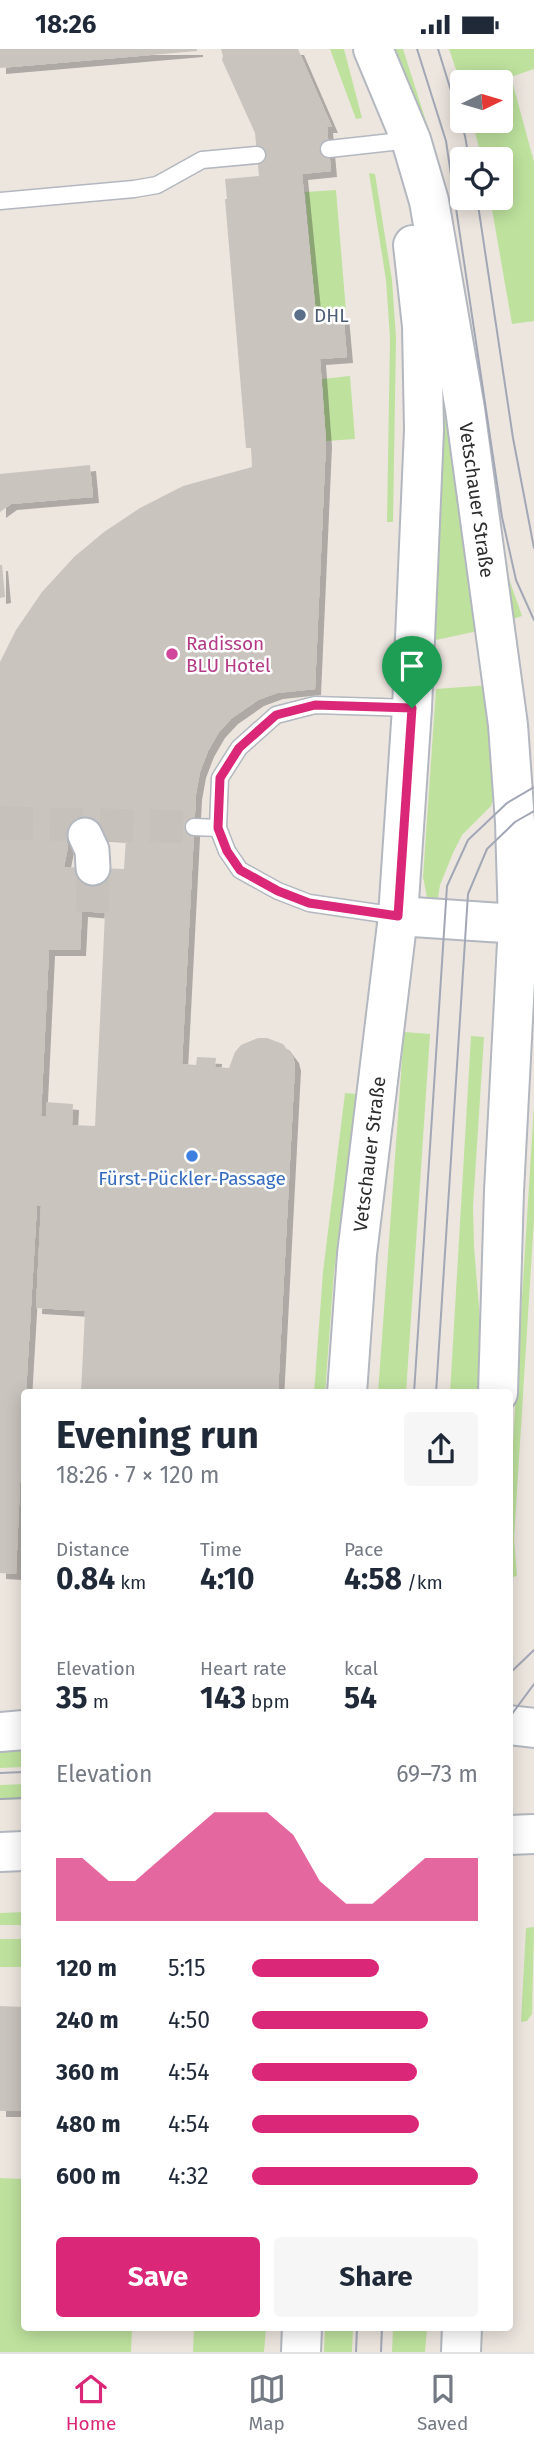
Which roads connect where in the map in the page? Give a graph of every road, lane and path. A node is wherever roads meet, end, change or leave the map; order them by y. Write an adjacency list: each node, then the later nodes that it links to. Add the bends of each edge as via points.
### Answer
1 (373, 49): 2 (street, Vetschauer Straße)
2 (405, 141): 3 (lane); 6 (street, Vetschauer Straße, via 422,326 424,431); 12 (street, Vetschauer Straße, via 429,201 451,328 499,653)
3 (329, 149)
4 (257, 155): 5 (lane, via 202,160 157,185)
5 (0, 201)
6 (412, 708): 8 (lane, via 315,705 276,715 239,748 220,778); 11 (street, Vetschauer Straße)
7 (194, 827): 8 (lane)
8 (218, 828): 11 (lane, via 240,870 278,891 309,903)
9 (85, 835): 10 (street)
10 (93, 868)
11 (398, 916): 12 (street); 13 (street, Vetschauer Straße, via 357,1254)
12 (526, 924): 14 (street, Vetschauer Straße, via 504,1191)
13 (347, 1389)
14 (498, 1389)
15 (513, 1725): 16 (street)
16 (534, 1728)
17 (21, 1731): 18 (street)
18 (0, 1732)
19 (534, 1834): 20 (street)
20 (513, 1835)
21 (21, 1851): 22 (street)
22 (0, 1852)
23 (303, 2331): 25 (street)
24 (462, 2331): 26 (street)
25 (301, 2352)
26 (461, 2352)

